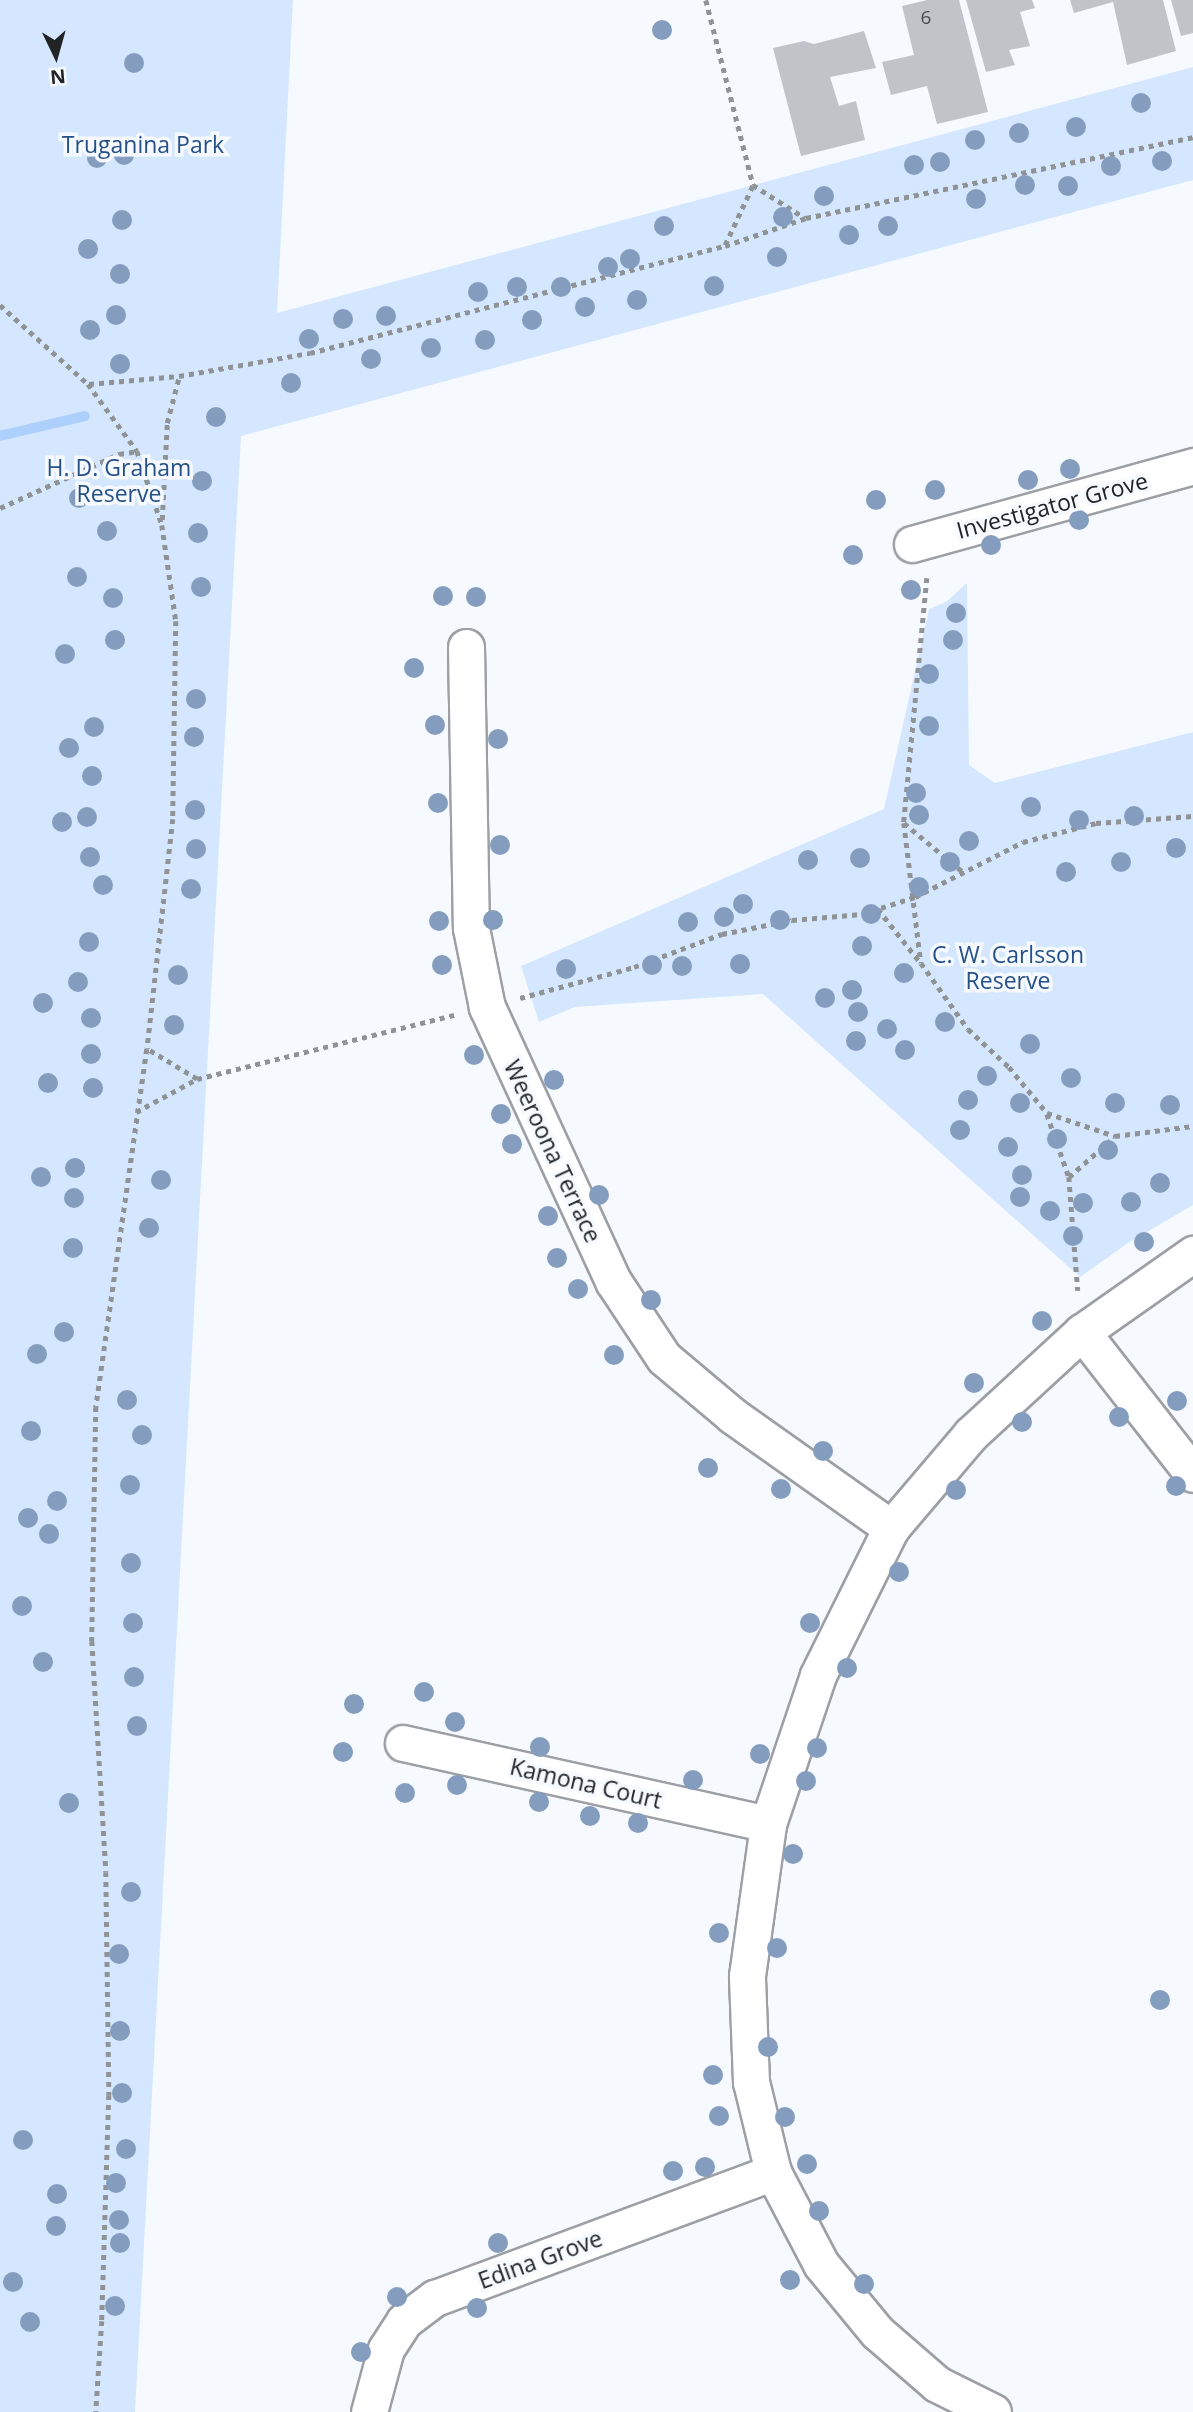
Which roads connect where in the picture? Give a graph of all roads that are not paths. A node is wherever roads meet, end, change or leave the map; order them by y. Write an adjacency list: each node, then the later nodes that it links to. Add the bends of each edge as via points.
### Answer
1 (1193, 466): 2 (street, Investigator Grove)
2 (921, 541)
3 (466, 647): 7 (street, Weeroona Terrace, via 471,929 487,1007 613,1281 664,1358 733,1416)
4 (1193, 1254): 5 (street)
5 (1082, 1332): 6 (street); 7 (street, via 971,1434)
6 (1193, 1474)
7 (891, 1528): 9 (street, via 818,1675)
8 (403, 1743): 9 (street, Kamona Court)
9 (768, 1824): 10 (street, via 747,1976 751,2082)
10 (773, 2172): 11 (street, Edina Grove, via 435,2298 404,2321 386,2349); 12 (street, via 821,2264 877,2332 937,2384)
11 (369, 2412)
12 (993, 2412)

